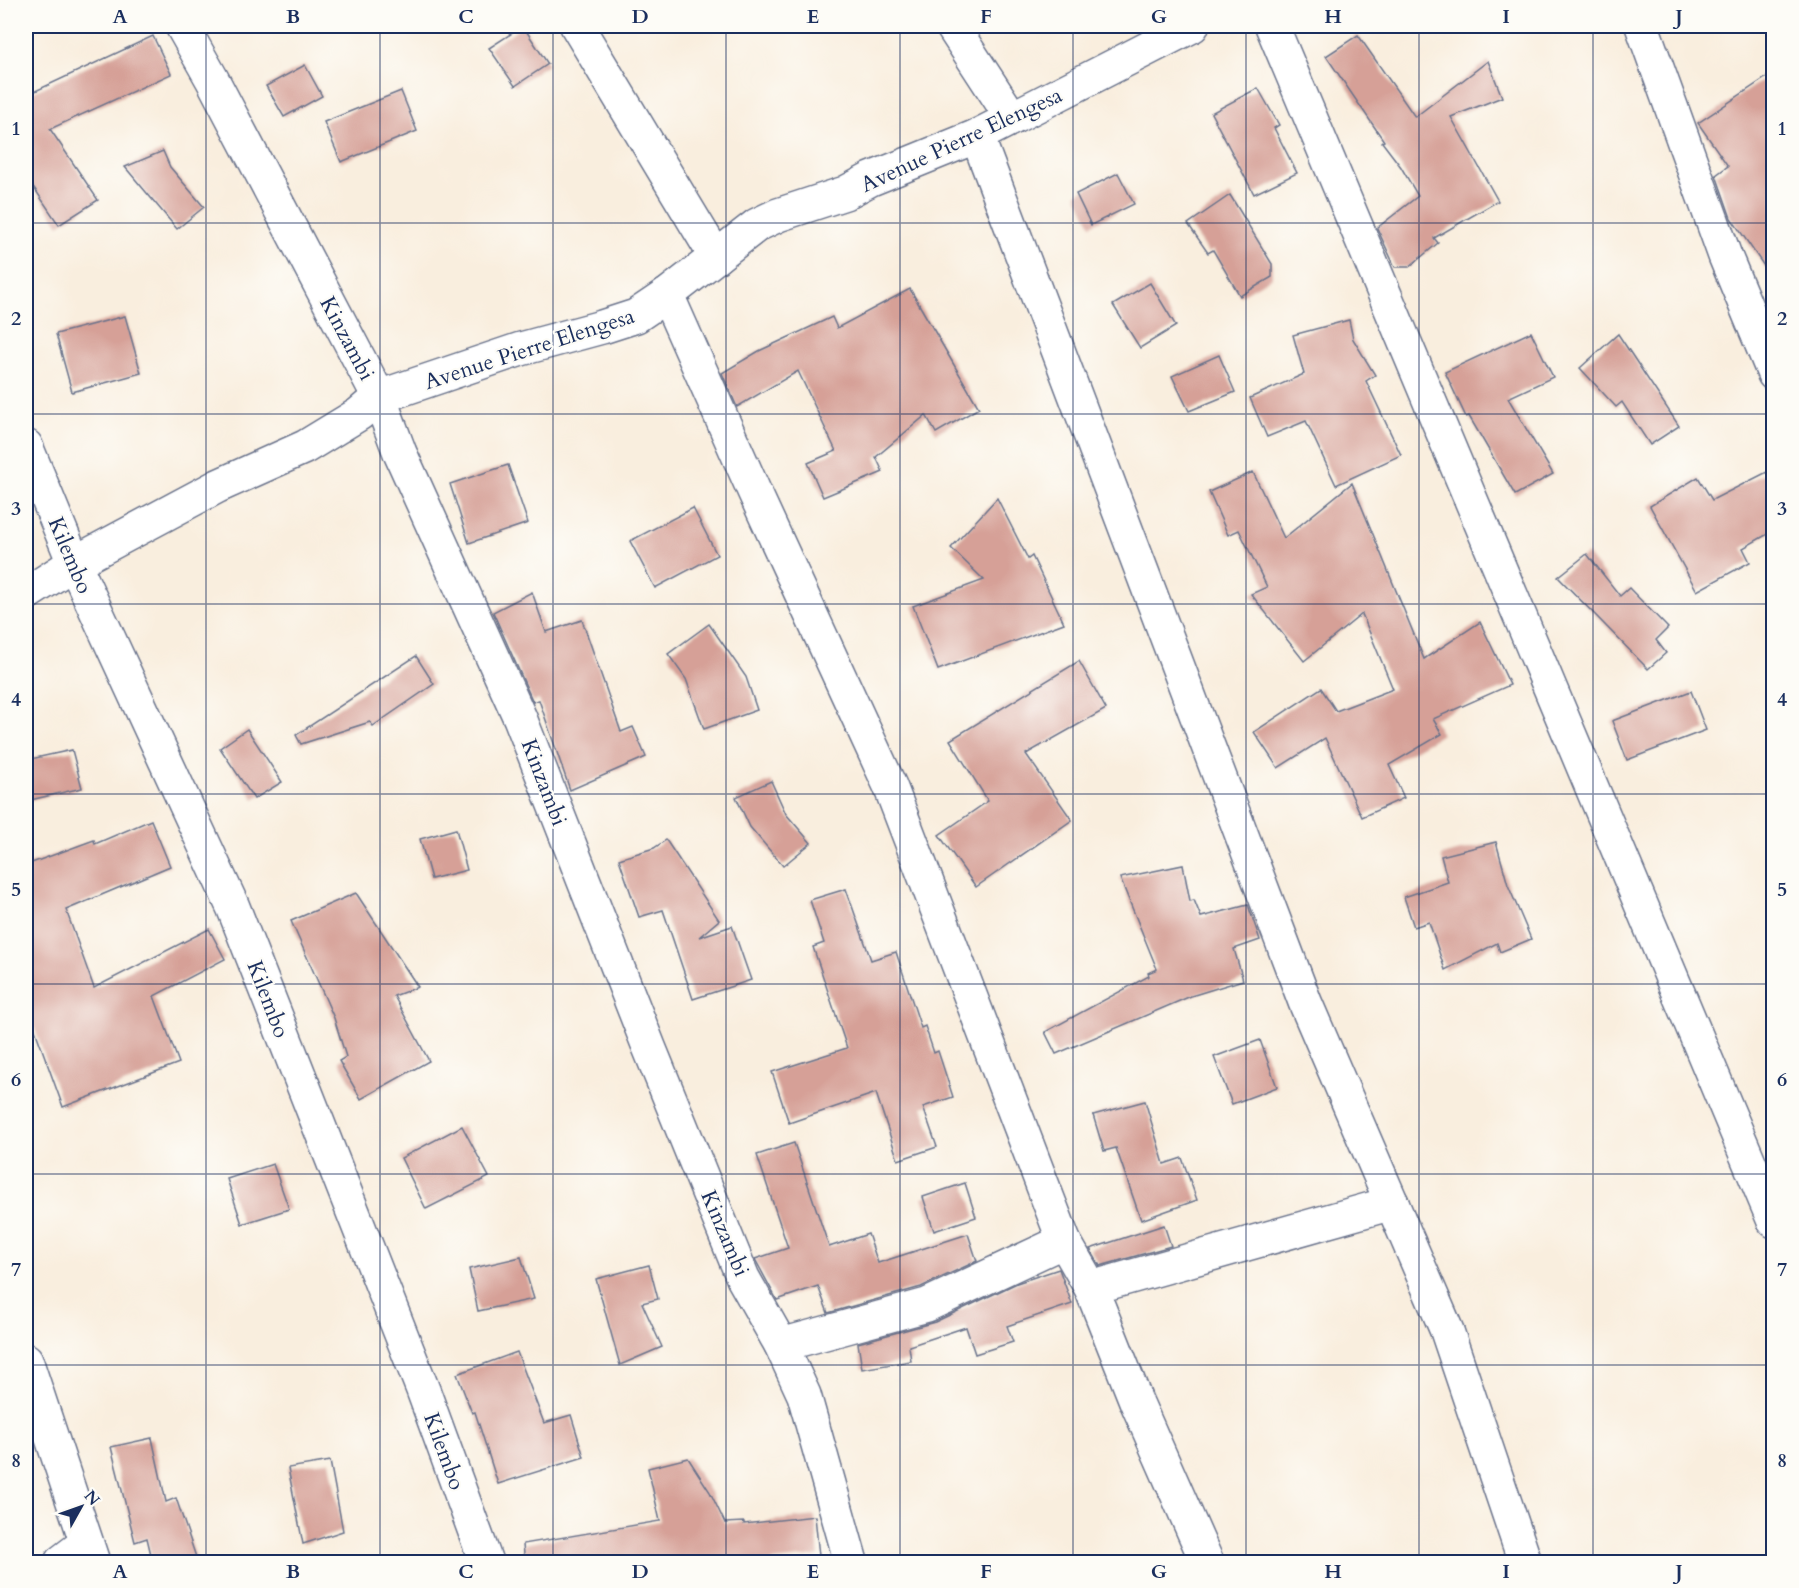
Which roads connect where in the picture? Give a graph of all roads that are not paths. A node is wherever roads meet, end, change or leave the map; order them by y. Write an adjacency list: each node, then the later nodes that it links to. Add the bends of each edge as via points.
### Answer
1 (182, 26): 12 (street, Kinzambi)
2 (577, 26): 9 (street)
3 (952, 26): 7 (street)
4 (1192, 26): 7 (street, Avenue Pierre Elengesa)
5 (1272, 26): 17 (street)
6 (1642, 26): 11 (street, via 1725,256)
7 (1012, 118): 8 (street, Avenue Pierre Elengesa)
8 (977, 136): 9 (street, Avenue Pierre Elengesa, via 845,193 778,215 757,225); 16 (street, via 1305,1002)
9 (716, 257): 10 (street, Avenue Pierre Elengesa)
10 (667, 295): 12 (street, Avenue Pierre Elengesa, via 627,320 521,349); 18 (street, via 890,786)
11 (1773, 374)
12 (379, 397): 14 (street, Avenue Pierre Elengesa, via 305,447 218,486); 20 (street, Kinzambi, via 400,453 520,718 744,1278)
13 (26, 446): 14 (street, Kilembo)
14 (74, 563): 15 (street, Avenue Pierre Elengesa); 23 (street, Kilembo, via 233,907 423,1390)
15 (26, 594)
16 (1392, 1203): 19 (street); 26 (street, via 1447,1331)
17 (1773, 1221)
18 (1064, 1241): 19 (street); 20 (street, via 927,1305)
19 (1091, 1288): 25 (street)
20 (781, 1345): 24 (street, Kinzambi, via 804,1395)
21 (26, 1360): 22 (street)
22 (80, 1556)
23 (486, 1563)
24 (851, 1563)
25 (1207, 1563)
26 (1525, 1563)

